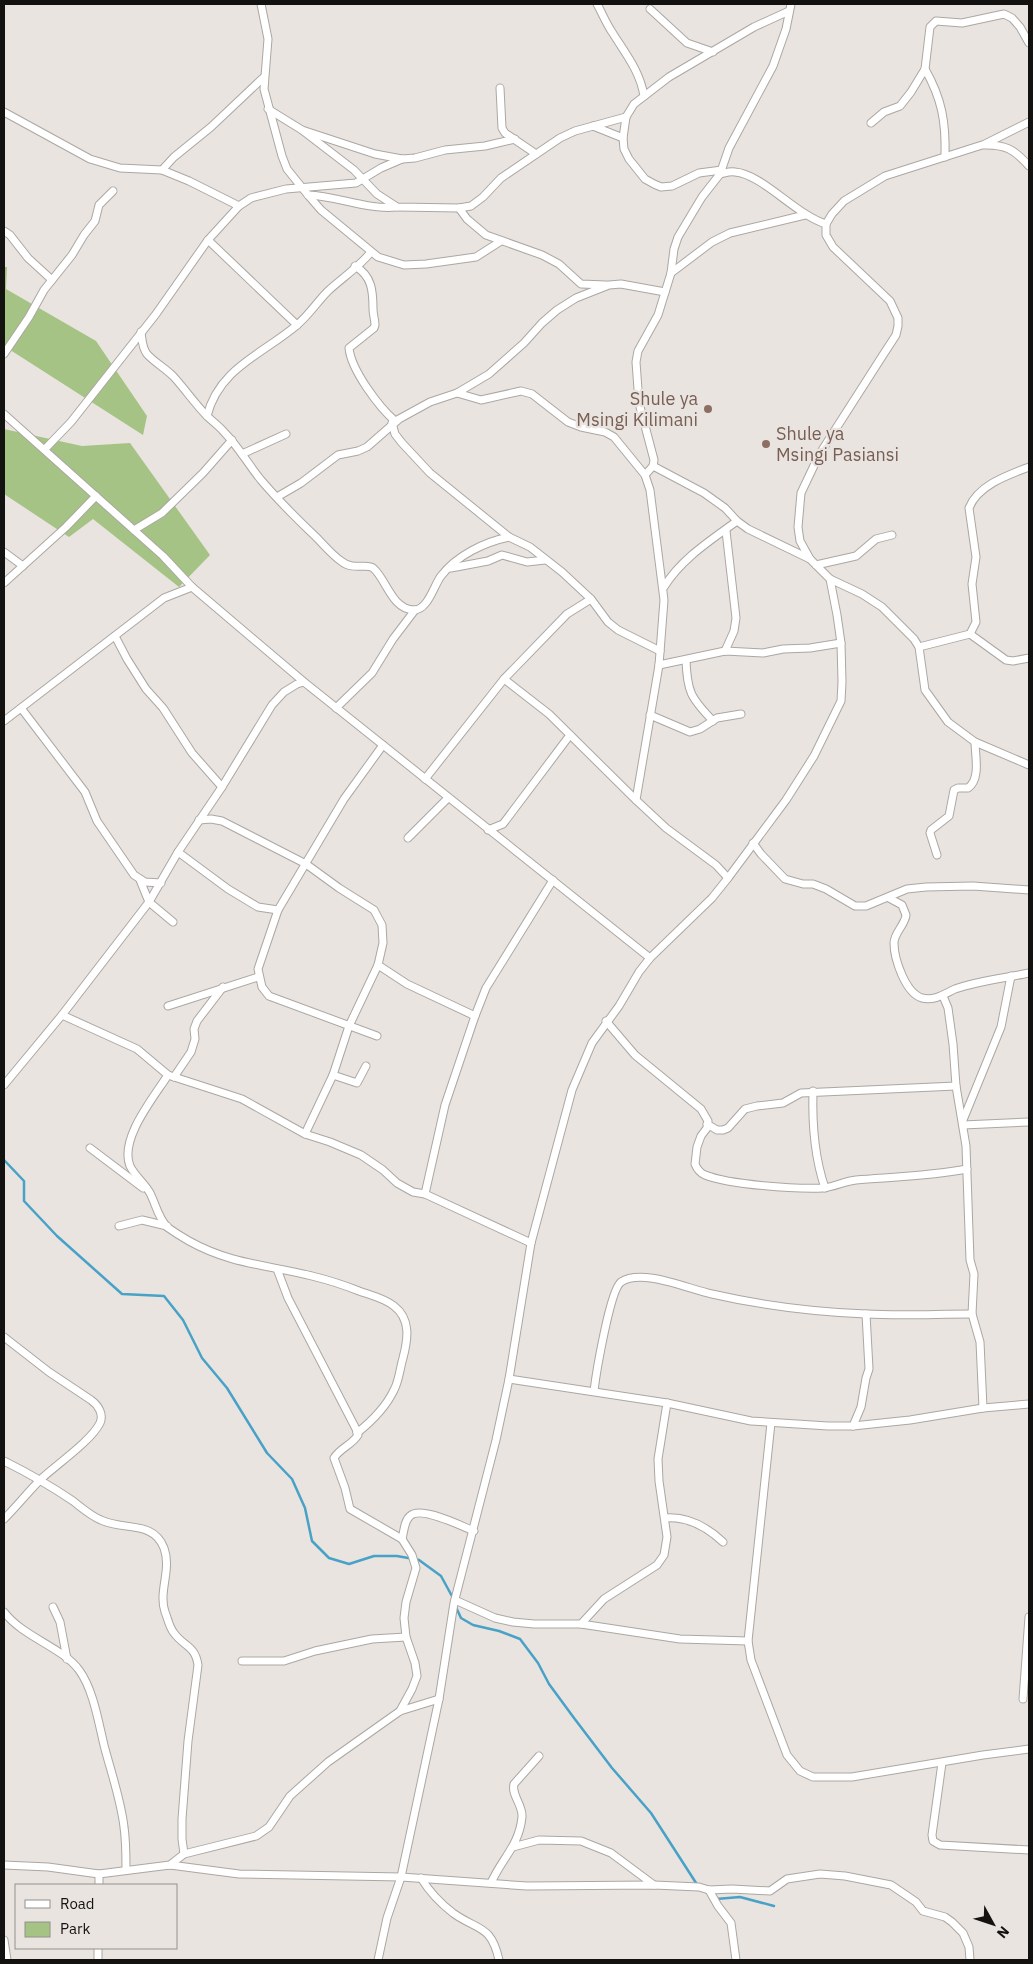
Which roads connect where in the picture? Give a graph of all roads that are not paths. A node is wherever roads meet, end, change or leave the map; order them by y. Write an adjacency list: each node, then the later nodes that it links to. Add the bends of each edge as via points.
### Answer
1 (261, 4): 8 (street, via 268,39)
2 (597, 4): 10 (street, via 641,80)
3 (790, 7): 6 (street); 26 (street, via 773,66 729,148)
4 (650, 9): 6 (street, via 687,44)
5 (1029, 43): 7 (street, via 1020,27 1004,14 962,23 936,21 930,27)
6 (713, 52): 10 (street, via 669,76)
7 (925, 69): 15 (street, via 901,104); 22 (street, via 945,122)
8 (264, 77): 11 (street); 25 (street)
9 (500, 88): 19 (street, via 502,128)
10 (644, 96): 13 (street)
11 (268, 109): 17 (street); 28 (street, via 287,169)
12 (4, 112): 25 (street, via 90,159 120,168)
13 (626, 117): 16 (street); 18 (street)
14 (1029, 122): 20 (street)
15 (871, 123)
16 (593, 126): 18 (street); 21 (street, via 560,138)
17 (302, 130): 23 (street, via 375,154); 27 (street)
18 (623, 138): 26 (street, via 629,159 646,179 661,187 672,186 699,174)
19 (515, 139): 21 (street); 23 (street)
20 (982, 145): 22 (street); 24 (street, via 1005,146)
21 (536, 154): 33 (street, via 501,178 471,206)
22 (946, 157): 35 (street, via 885,176 844,201)
23 (402, 159): 27 (street)
24 (1029, 166)
25 (162, 170): 31 (street)
26 (721, 172): 34 (street, via 750,177); 41 (street, via 678,237)
27 (363, 179): 28 (street, via 347,185); 32 (street, via 377,194)
28 (302, 187): 30 (street); 31 (street, via 251,198)
29 (113, 191): 42 (street, via 99,205 95,222)
30 (308, 195): 32 (street, via 384,208); 39 (street)
31 (239, 206): 37 (street)
32 (397, 207): 33 (street)
33 (459, 208): 38 (street, via 477,228)
34 (805, 215): 35 (street); 41 (street, via 720,237)
35 (826, 224): 67 (street, via 826,235 833,247 890,301 898,326 888,348 819,455 802,493 798,527 800,541)
36 (4, 231): 42 (street)
37 (208, 240): 45 (street); 46 (street)
38 (501, 241): 39 (street, via 476,257 426,264 404,265); 43 (street, via 559,264 581,284)
39 (370, 252): 40 (street)
40 (355, 266): 45 (street); 51 (street, via 370,280 375,325 354,343 350,354 366,388)
41 (670, 273): 44 (street)
42 (52, 280): 47 (street)
43 (608, 286): 44 (street, via 628,284); 48 (street, via 576,298 557,310 489,374)
44 (665, 292): 56 (street, via 654,324 638,350 636,362 639,403)
45 (297, 325): 50 (street, via 235,370 218,388)
46 (141, 332): 50 (street, via 148,355 173,376); 54 (street, via 71,422)
47 (4, 354)
48 (457, 393): 51 (street, via 430,402); 58 (street, via 482,400 521,391 532,394 568,422 614,437)
49 (4, 414): 54 (street)
50 (207, 416): 53 (street)
51 (394, 422): 60 (street, via 366,447 338,455); 65 (street, via 395,434 430,472)
52 (286, 434): 55 (street)
53 (232, 440): 55 (street); 62 (street, via 162,513)
54 (45, 449): 59 (street)
55 (242, 454): 60 (street)
56 (653, 466): 58 (street); 61 (street, via 704,493)
57 (1029, 467): 78 (street, via 990,485 969,508 976,557 972,584 976,622)
58 (645, 475): 75 (street)
59 (96, 496): 62 (street); 70 (street)
60 (277, 497): 77 (street, via 341,562 357,568 373,568 394,599)
61 (737, 521): 63 (street); 67 (street)
62 (134, 530): 74 (street)
63 (726, 531): 75 (street, via 686,560); 83 (street, via 736,618)
64 (892, 535): 69 (street, via 876,539 856,556)
65 (509, 537): 68 (street, via 530,547); 71 (street, via 489,542)
66 (4, 552): 70 (street)
67 (810, 559): 69 (street)
68 (545, 560): 71 (street, via 527,562 502,555); 76 (street)
69 (816, 565): 72 (street)
70 (23, 566): 73 (street)
71 (449, 568): 77 (street, via 426,602)
72 (830, 579): 80 (street); 81 (street, via 882,606)
73 (4, 582)
74 (192, 587): 79 (street, via 164,598); 88 (street)
75 (664, 587): 82 (street)
76 (591, 599): 82 (street, via 618,630); 87 (street, via 567,614)
77 (415, 610): 90 (street, via 372,673)
78 (970, 634): 81 (street); 84 (street, via 1006,660)
79 (115, 636): 89 (street); 100 (street, via 146,688 192,753)
80 (841, 643): 83 (street, via 763,653); 106 (street, via 841,701 814,756)
81 (919, 647): 96 (street, via 926,690 948,722)
82 (660, 651): 86 (street)
83 (725, 651): 85 (street)
84 (1029, 658)
85 (686, 660): 86 (street); 94 (street, via 692,696)
86 (659, 665): 92 (street)
87 (504, 679): 95 (street); 99 (street)
88 (304, 682): 90 (street); 100 (street, via 284,692 272,705)
89 (22, 708): 93 (street); 111 (street, via 85,792 97,821)
90 (336, 708): 97 (street)
91 (741, 714): 94 (street)
92 (650, 715): 94 (street, via 690,732); 102 (street)
93 (4, 721)
94 (713, 721)
95 (570, 735): 102 (street); 104 (street, via 503,824)
96 (975, 742): 98 (street); 108 (street, via 973,784 954,790 949,816 931,830)
97 (383, 745): 99 (street); 109 (street, via 344,800)
98 (1029, 765)
99 (425, 779): 101 (street)
100 (222, 787): 103 (street)
101 (448, 798): 104 (street); 105 (street)
102 (636, 800): 110 (street)
103 (199, 820): 107 (street); 109 (street, via 222,821)
104 (488, 830): 112 (street)
105 (408, 838)
106 (753, 843): 110 (street); 115 (street, via 778,873 791,881 826,889 855,906 866,906)
107 (178, 852): 113 (street); 117 (street, via 251,903)
108 (937, 855)
109 (306, 864): 117 (street); 120 (street, via 377,914 383,934)
110 (728, 878): 119 (street, via 700,911)
111 (140, 880): 113 (street); 116 (street)
112 (553, 880): 119 (street); 128 (street, via 490,981)
113 (161, 883): 116 (street)
114 (1029, 890): 115 (street, via 944,886 907,889)
115 (889, 898): 125 (street, via 902,905 906,915 894,940 907,986 920,998)
116 (149, 902): 118 (street); 127 (street)
117 (278, 910): 123 (street)
118 (173, 922)
119 (650, 958): 129 (street)
120 (378, 965): 128 (street, via 407,984); 130 (street)
121 (1029, 973): 122 (street)
122 (1011, 976): 125 (street, via 954,989); 139 (street, via 1000,1027)
123 (258, 977): 124 (street); 130 (street, via 269,996)
124 (223, 987): 126 (street); 134 (street, via 197,1022 191,1052)
125 (943, 996): 136 (street, via 948,1008)
126 (168, 1006)
127 (62, 1015): 134 (street, via 137,1049); 135 (street)
128 (474, 1016): 146 (street, via 446,1105)
129 (606, 1021): 140 (street, via 635,1055 701,1109); 149 (street, via 592,1043 572,1090)
130 (349, 1026): 131 (street); 133 (street)
131 (376, 1036)
132 (366, 1066): 133 (street, via 357,1082)
133 (333, 1075): 141 (street)
134 (171, 1076): 141 (street, via 242,1099); 145 (street, via 138,1122 129,1143 131,1167)
135 (4, 1085)
136 (956, 1086): 137 (street); 139 (street)
137 (813, 1092): 140 (street, via 801,1093 783,1103 745,1109 723,1130); 144 (street, via 812,1122)
138 (1029, 1122): 139 (street)
139 (963, 1123): 143 (street)
140 (708, 1124): 144 (street, via 697,1147 695,1164 703,1174 733,1182)
141 (305, 1134): 146 (street, via 361,1155 397,1183 413,1192)
142 (90, 1148): 145 (street)
143 (967, 1169): 144 (street, via 935,1175 852,1181); 152 (street, via 970,1260 974,1274)
144 (824, 1188)
145 (150, 1193): 148 (street, via 159,1216)
146 (425, 1194): 149 (street)
147 (119, 1226): 148 (street, via 142,1220)
148 (167, 1226): 150 (street, via 205,1250 225,1258)
149 (531, 1243): 154 (street)
150 (277, 1269): 161 (street, via 288,1298); 161 (street, via 312,1276 383,1299 401,1314 408,1332 407,1344 394,1390 372,1421)
151 (866, 1314): 152 (street); 155 (street, via 783,1306 636,1277 620,1283 615,1291); 160 (street, via 869,1369 862,1407)
152 (972, 1314): 158 (street, via 980,1342)
153 (4, 1337): 163 (street, via 91,1400 101,1415 100,1424 85,1441)
154 (509, 1379): 155 (street); 166 (street)
155 (594, 1392): 156 (street)
156 (667, 1402): 159 (street, via 751,1421); 165 (street, via 658,1459)
157 (1029, 1404): 158 (street)
158 (983, 1408): 160 (street)
159 (770, 1422): 160 (street); 175 (street)
160 (854, 1426)
161 (357, 1433): 167 (street, via 356,1439 334,1458 349,1508)
162 (4, 1461): 163 (street)
163 (41, 1480): 164 (street); 186 (street, via 100,1520 150,1531 164,1549 168,1568 163,1595 165,1611 175,1635 193,1650 198,1665 182,1820)
164 (4, 1518)
165 (665, 1518): 168 (street, via 686,1519 711,1531); 173 (street, via 667,1544 657,1565 595,1606)
166 (474, 1532): 167 (street, via 436,1516 417,1512 405,1524); 169 (street)
167 (402, 1539): 174 (street, via 416,1568 405,1610)
168 (723, 1542)
169 (455, 1599): 173 (street, via 495,1618 513,1622); 179 (street)
170 (53, 1607): 176 (street, via 60,1622)
171 (4, 1612): 176 (street, via 20,1629)
172 (1029, 1617): 178 (street)
173 (580, 1624): 175 (street, via 664,1638)
174 (406, 1636): 177 (street, via 372,1639 284,1661); 180 (street, via 416,1676)
175 (748, 1641): 183 (street, via 751,1660 784,1746 800,1770 813,1777 852,1777)
176 (66, 1659): 189 (street, via 79,1670 96,1711 123,1818)
177 (242, 1661)
178 (1023, 1699)
179 (439, 1700): 180 (street); 191 (street)
180 (400, 1710): 186 (street, via 307,1780 290,1796 265,1830 256,1836)
181 (1029, 1749): 183 (street)
182 (539, 1756): 184 (street, via 514,1784 522,1815)
183 (942, 1762): 185 (street, via 933,1841 940,1845)
184 (513, 1847): 193 (street); 195 (street, via 539,1840 581,1841 611,1853)
185 (1029, 1850)
186 (184, 1854): 188 (street)
187 (4, 1864): 190 (street)
188 (170, 1865): 189 (street); 191 (street, via 239,1874)
189 (126, 1869): 190 (street)
190 (99, 1874): 194 (street)
191 (402, 1877): 192 (street); 199 (street, via 387,1918)
192 (421, 1878): 193 (street); 200 (street, via 452,1912 488,1934 495,1944)
193 (491, 1883): 195 (street)
194 (99, 1884)
195 (654, 1886): 196 (street)
196 (709, 1890): 201 (street, via 731,1923); 202 (street, via 770,1891 786,1880 820,1874 891,1885 916,1902 923,1911 945,1917 958,1927 969,1947)
197 (4, 1940): 198 (street)
198 (7, 1960)
199 (378, 1960)
200 (499, 1960)
201 (736, 1960)
202 (970, 1960)

